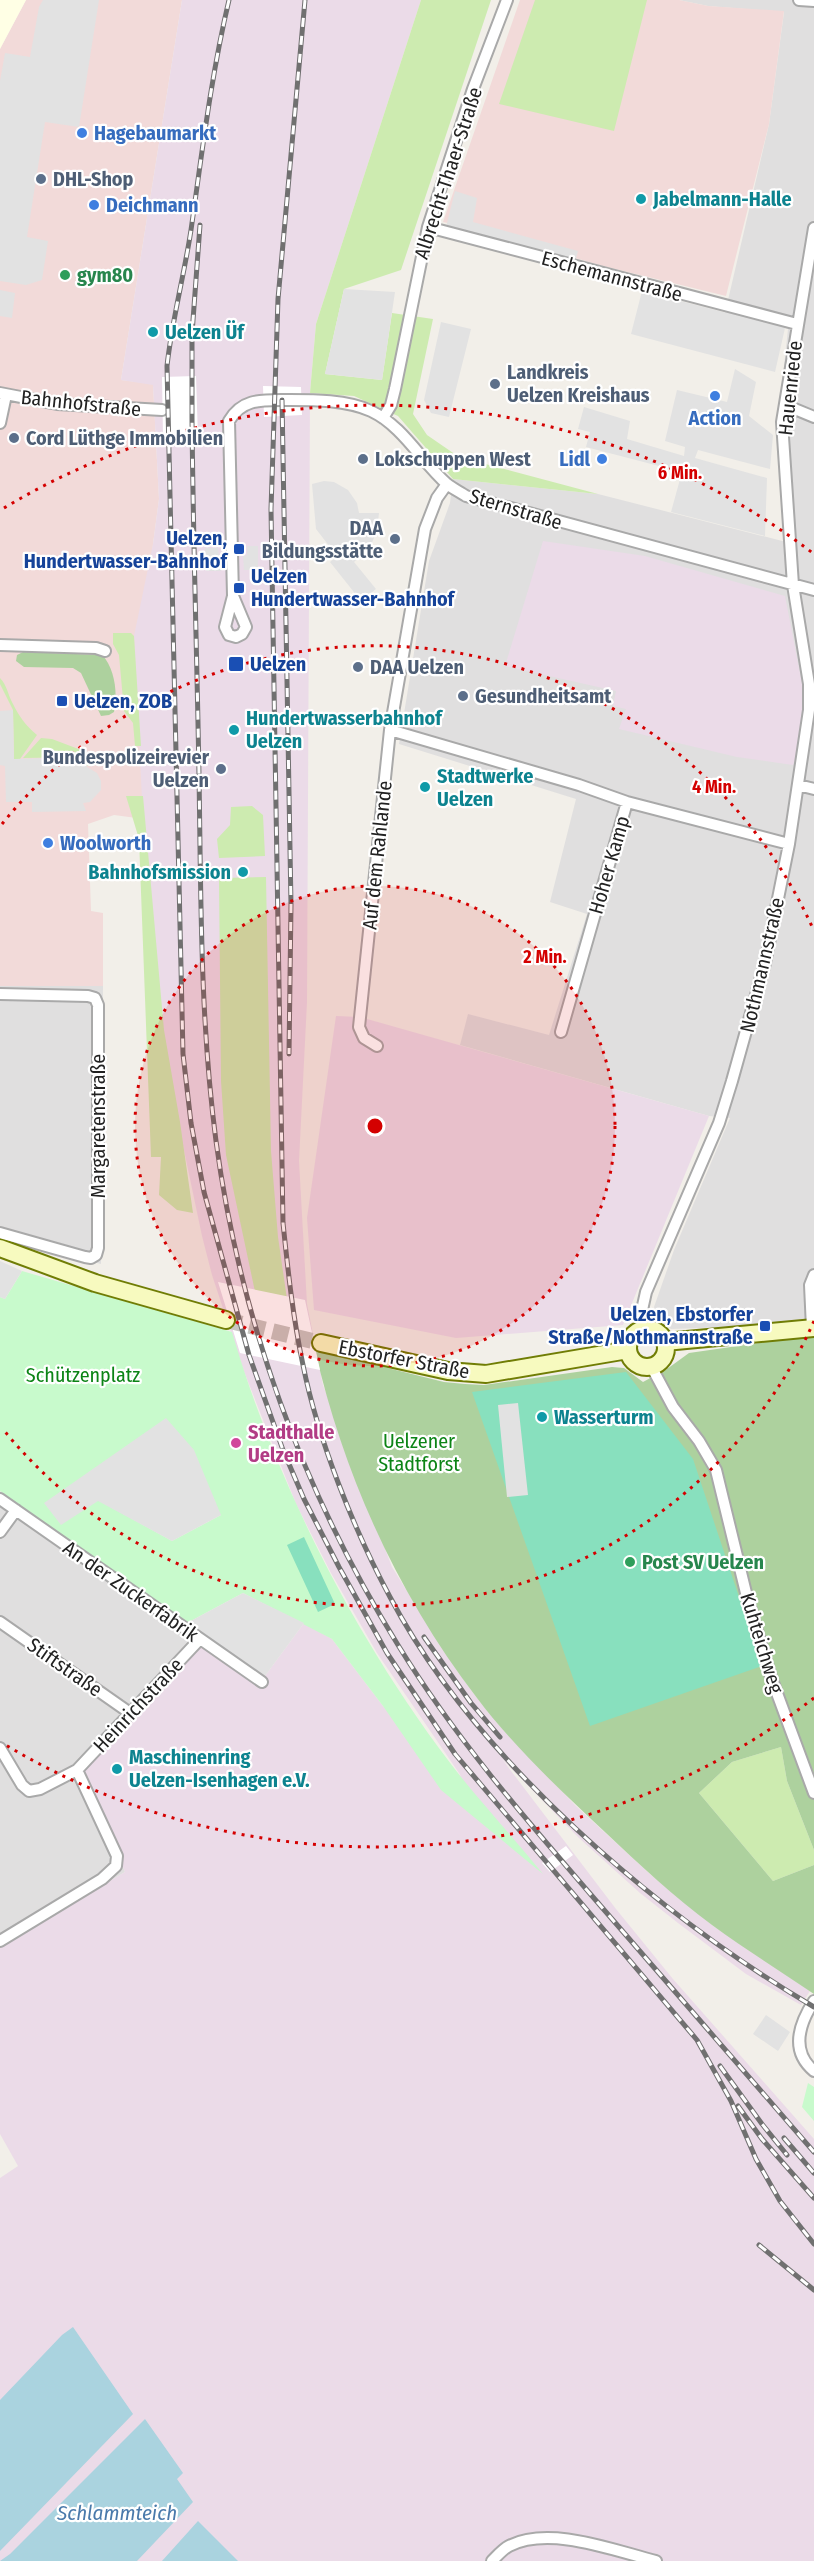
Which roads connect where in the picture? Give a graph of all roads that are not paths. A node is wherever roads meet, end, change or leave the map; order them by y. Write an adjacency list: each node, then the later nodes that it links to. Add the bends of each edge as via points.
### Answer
1 (507, 0): 4 (street, Albrecht-Thaer-Straße, via 473,88)
2 (799, 0): 3 (street)
3 (814, 1)
4 (428, 227): 6 (street, Eschemannstraße); 11 (street, Albrecht-Thaer-Straße, via 395,389)
5 (814, 228): 6 (street, Hauenriede)
6 (797, 324): 8 (street, Hauenriede)
7 (3, 394): 9 (street, Bahnhofstraße, via 57,404); 12 (street)
8 (785, 405): 10 (street); 14 (street, Hauenriede, via 783,441)
9 (162, 410)
10 (814, 417)
11 (383, 418): 13 (street, Sternstraße); 16 (street, Sternstraße, via 363,408 323,401 260,400 234,411 229,421)
12 (0, 423)
13 (447, 484): 14 (street, Sternstraße, via 493,506); 19 (street, Auf dem Rahlande, via 425,529)
14 (793, 585): 15 (street, Sternstraße); 20 (street, Nothmannstraße, via 809,684)
15 (814, 590)
16 (232, 596)
17 (0, 645): 18 (street)
18 (105, 651)
19 (390, 730): 22 (street); 26 (street, Auf dem Rahlande, via 359,1027 364,1038)
20 (798, 785): 21 (street); 23 (street, Nothmannstraße)
21 (814, 789)
22 (627, 802): 23 (street); 25 (street, Hoher Kamp)
23 (789, 844): 32 (street, Nothmannstraße, via 765,963 732,1081 719,1123 646,1292 642,1310)
24 (0, 994): 27 (street, Margaretenstraße, via 88,996 95,998 98,1005 98,1248 92,1258)
25 (561, 1032)
26 (377, 1046)
27 (0, 1233)
28 (0, 1248): 30 (main road, via 94,1283)
29 (814, 1275): 31 (street, via 810,1285)
30 (226, 1320)
31 (813, 1328): 33 (main road)
32 (644, 1329): 33 (main road, via 657,1332); 35 (main road, via 632,1337)
33 (665, 1342): 36 (main road, via 662,1359)
34 (321, 1343): 35 (main road, Ebstorfer Straße, via 465,1373 509,1372)
35 (628, 1350): 36 (main road, via 634,1361)
36 (651, 1366): 46 (street, Kuhteichweg, via 673,1407 716,1470 771,1677)
37 (0, 1499): 38 (street, An der Zuckerfabrik)
38 (16, 1510): 39 (street); 41 (street, An der Zuckerfabrik)
39 (0, 1532)
40 (0, 1622): 43 (street, Stiftstraße)
41 (199, 1640): 42 (street, An der Zuckerfabrik); 43 (street, Heinrichstraße)
42 (262, 1682)
43 (130, 1713): 45 (street, Heinrichstraße)
44 (0, 1748): 45 (street, Heinrichstraße, via 29,1791)
45 (77, 1770): 47 (street, Heinrichstraße, via 117,1856 116,1866 102,1879)
46 (814, 1793)
47 (0, 1941)
48 (814, 2001): 49 (street, via 800,2030 799,2042 801,2055)
49 (814, 2071)
50 (492, 2561): 51 (street, via 509,2546 540,2537 594,2545)
51 (656, 2561)

